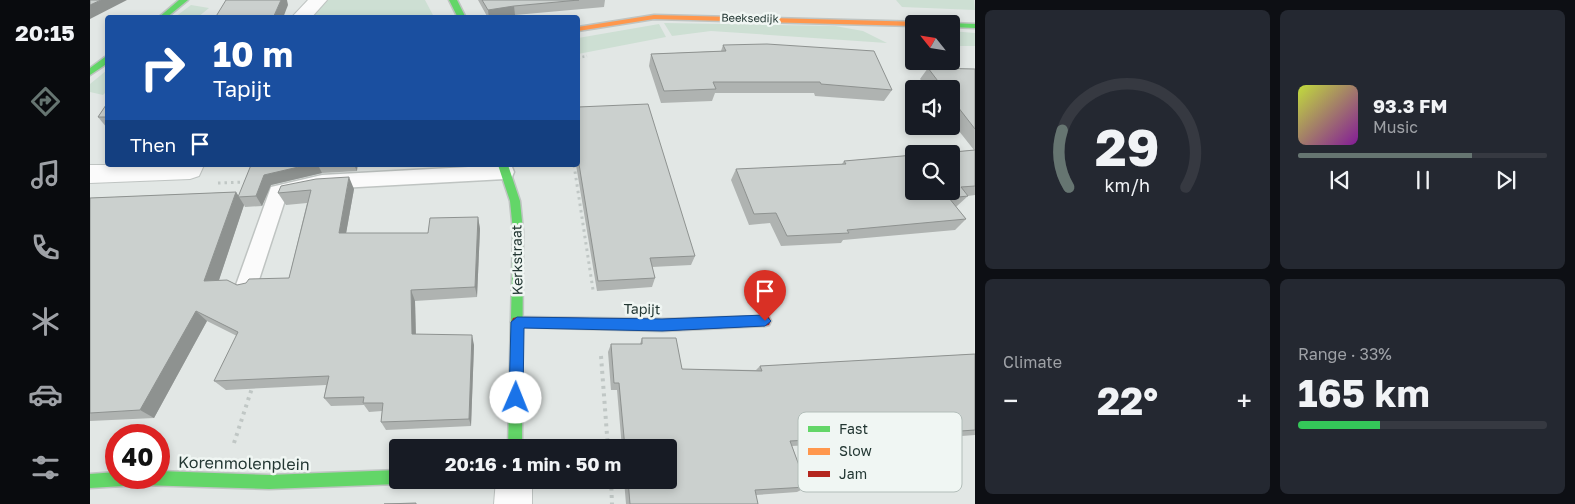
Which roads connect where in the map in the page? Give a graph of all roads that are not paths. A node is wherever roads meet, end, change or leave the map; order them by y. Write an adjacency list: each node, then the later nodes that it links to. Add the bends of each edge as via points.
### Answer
1 (184, 0): 4 (street)
2 (318, 0): 5 (street)
3 (453, 0): 6 (street)
4 (165, 15)
5 (303, 15)
6 (460, 15)
7 (905, 23): 10 (street, Beeksedijk, via 654,17)
8 (960, 25): 9 (street)
9 (975, 26)
10 (580, 29)
11 (105, 60): 12 (street)
12 (90, 72)
13 (191, 167): 15 (street)
14 (504, 169): 16 (lane, via 322,182 278,192); 18 (street, Kerkstraat, via 514,202 518,232)
15 (90, 174)
16 (246, 285)
17 (765, 321): 18 (street, Tapijt, via 662,325)
18 (517, 322): 19 (street, Kerkstraat)
19 (514, 439)
20 (389, 477): 21 (street, Korenmolenplein, via 269,482 140,478)
21 (90, 481)
22 (514, 489): 23 (street)
23 (513, 504)

